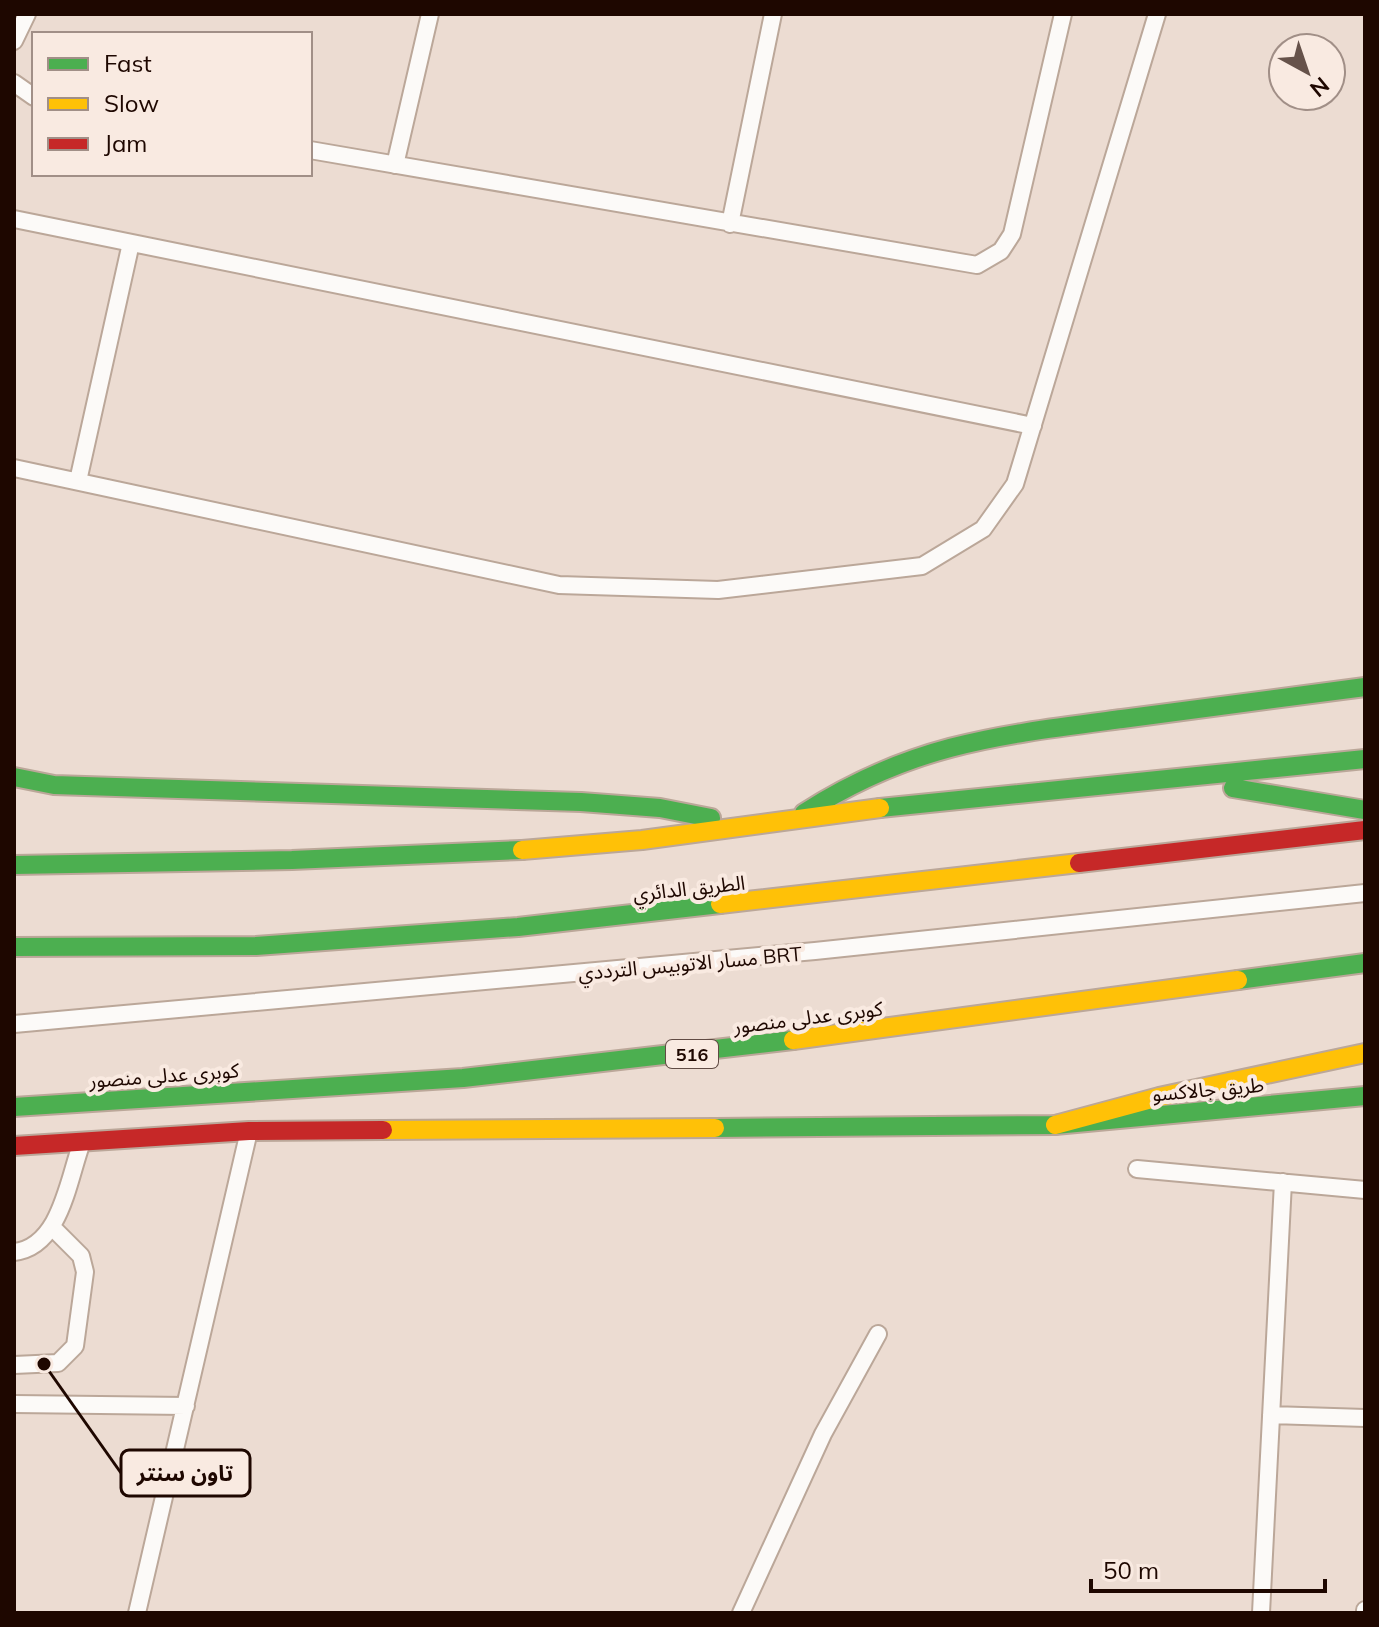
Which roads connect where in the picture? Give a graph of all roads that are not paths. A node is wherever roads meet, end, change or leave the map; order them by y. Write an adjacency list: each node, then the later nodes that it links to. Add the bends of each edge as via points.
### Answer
1 (27, 14): 6 (lane)
2 (430, 14): 10 (lane)
3 (773, 14): 12 (lane)
4 (1063, 14): 12 (lane, via 1012,234 1001,251 977,265)
5 (1157, 14): 14 (lane)
6 (14, 41)
7 (14, 83): 8 (lane)
8 (32, 96)
9 (312, 150): 10 (lane)
10 (395, 165): 12 (lane)
11 (14, 219): 13 (lane)
12 (730, 224)
13 (131, 243): 14 (lane); 16 (lane)
14 (1033, 426): 16 (lane, via 1015,484 983,529 922,566 718,590 559,585)
15 (14, 468): 16 (lane)
16 (78, 481)
17 (1365, 687): 22 (main road, via 968,739 872,771)
18 (1365, 759): 20 (main road)
19 (14, 777): 23 (main road, via 54,785 581,802 660,808)
20 (1173, 779): 21 (main road); 22 (main road)
21 (1365, 810)
22 (799, 816): 23 (main road)
23 (745, 824): 25 (main road, via 642,840 520,850)
24 (1365, 830): 27 (main road, الطريق الدائري, via 518,927 256,946)
25 (14, 865)
26 (1365, 893): 29 (lane, مسار الاتوبيس الترددي BRT, via 815,951)
27 (14, 947)
28 (1365, 963): 32 (main road, كوبرى عدلى منصور / 516, via 676,1056 463,1078)
29 (14, 1024)
30 (1365, 1053): 33 (main road)
31 (1365, 1096): 33 (main road, طريق جالاكسو)
32 (14, 1107)
33 (1055, 1125): 34 (main road)
34 (249, 1131): 35 (main road); 45 (lane)
35 (81, 1144): 36 (main road); 40 (lane)
36 (15, 1147)
37 (1137, 1169): 38 (lane)
38 (1283, 1182): 39 (lane); 46 (lane)
39 (1365, 1190)
40 (52, 1227): 41 (lane, via 38,1243); 43 (lane, via 84,1264 75,1346 58,1363)
41 (14, 1252)
42 (878, 1334): 49 (lane, via 823,1434)
43 (14, 1365)
44 (14, 1404): 45 (lane)
45 (186, 1406): 48 (lane)
46 (1271, 1415): 47 (lane); 50 (lane)
47 (1365, 1418)
48 (137, 1613)
49 (741, 1613)
50 (1261, 1613)

